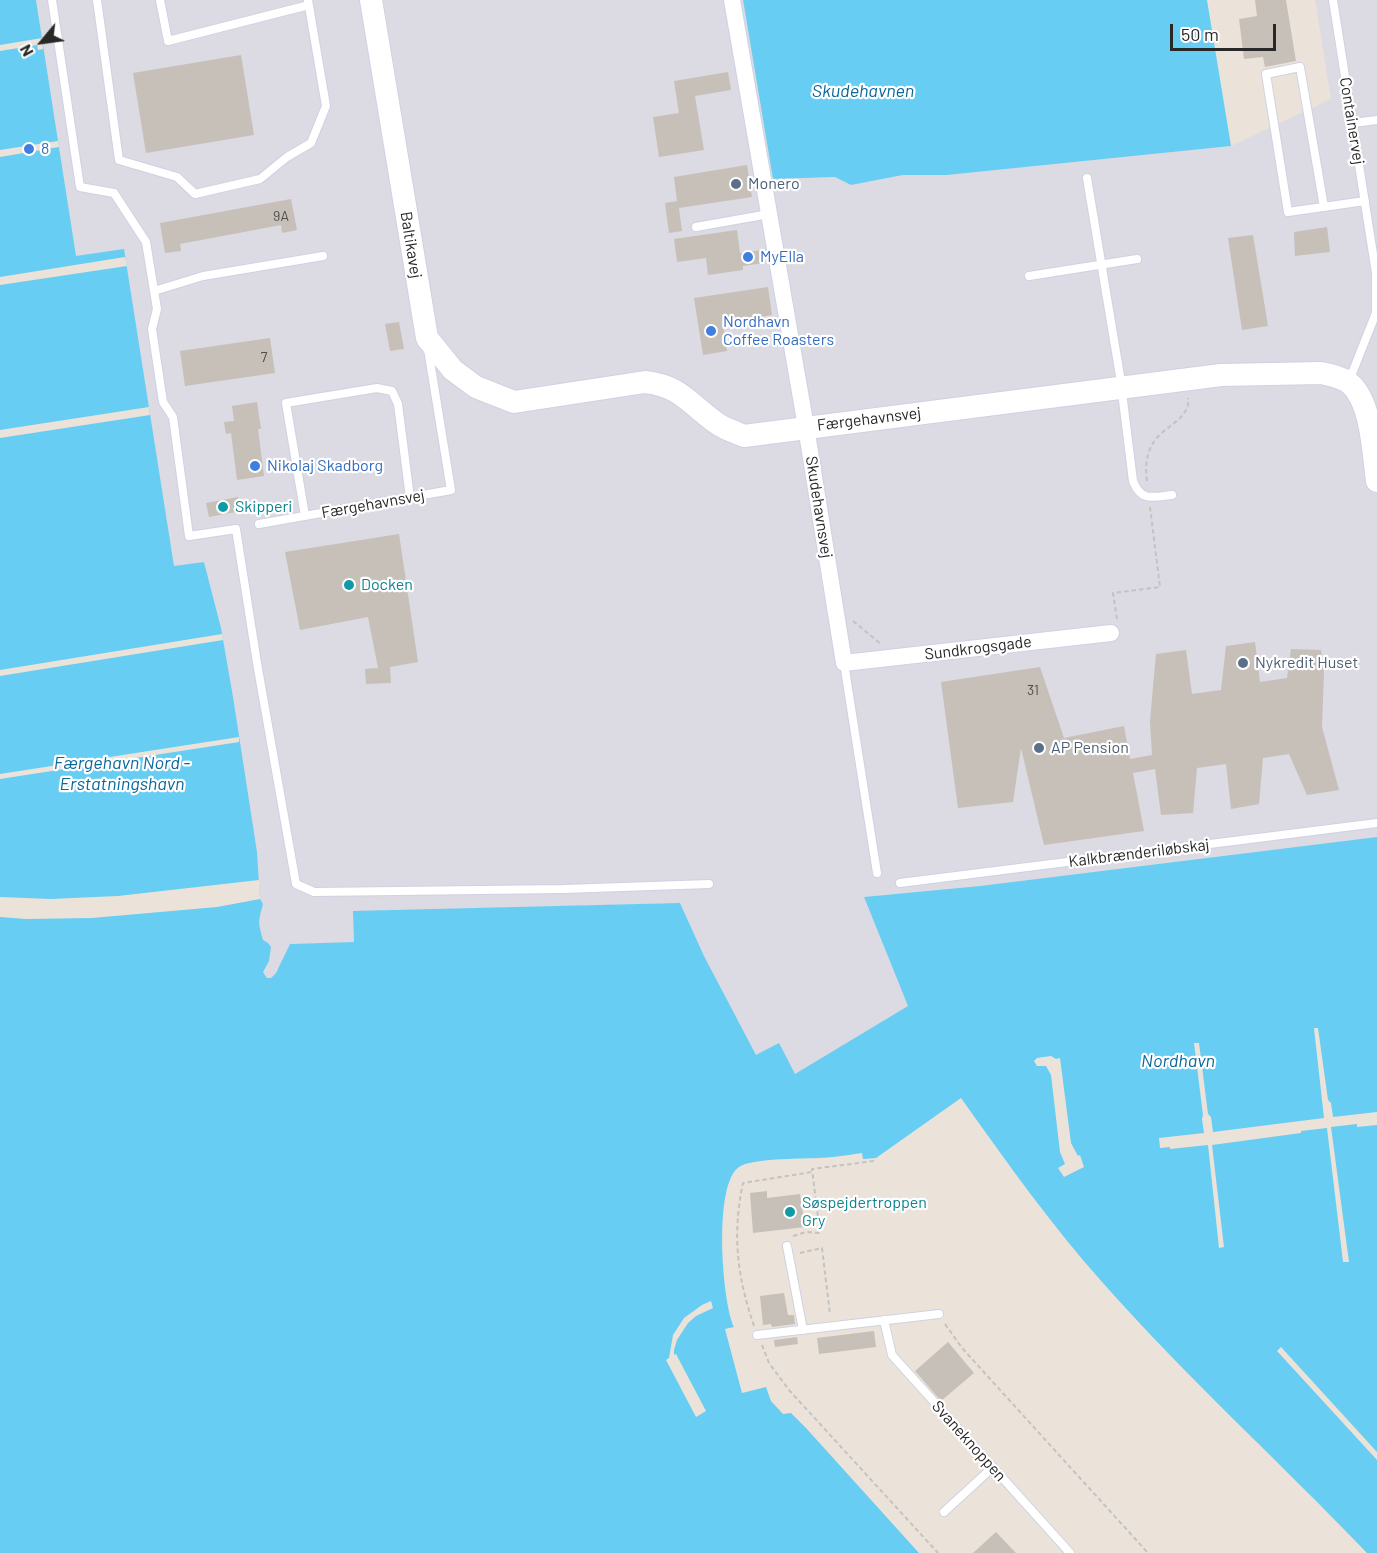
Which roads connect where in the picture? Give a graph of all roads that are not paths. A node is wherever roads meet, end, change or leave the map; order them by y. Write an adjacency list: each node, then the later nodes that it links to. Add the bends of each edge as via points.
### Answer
1 (52, 0): 19 (lane, via 80,187 114,194 146,242)
2 (97, 0): 7 (lane, via 119,160 177,177 195,194 260,179 311,143 326,106)
3 (160, 0): 7 (lane, via 168,40)
4 (371, 0): 20 (street, Baltikavej)
5 (732, 0): 13 (street, Skudehavnsvej)
6 (1334, 0): 9 (lane, Containervej)
7 (309, 3)
8 (1377, 120): 9 (lane)
9 (1353, 123): 11 (lane, Containervej)
10 (1087, 178): 17 (lane)
11 (1365, 201): 12 (lane); 21 (lane, Containervej, via 1376,273 1376,313)
12 (1324, 207): 12 (lane, via 1288,212 1266,74 1300,67)
13 (769, 214): 14 (lane); 23 (street, Skudehavnsvej)
14 (696, 227)
15 (323, 256): 19 (lane, via 203,276)
16 (1137, 259): 17 (lane)
17 (1101, 265): 18 (lane); 22 (lane)
18 (1029, 276)
19 (154, 291): 34 (lane, via 157,309 152,329 163,402 173,417 189,536 236,529 296,884 314,892)
20 (427, 338): 23 (street, Færgehavnsvej, via 453,370 476,387 514,402 645,382 679,392 719,425 744,435); 25 (lane, Baltikavej)
21 (1348, 382): 22 (street, Færgehavnsvej, via 1321,373 1299,372 1221,375); 24 (street, via 1360,396 1367,414)
22 (1121, 388): 23 (street, Færgehavnsvej); 26 (lane, via 1133,481 1140,494 1149,498)
23 (806, 427): 31 (street, Skudehavnsvej)
24 (1377, 481)
25 (451, 490): 27 (lane, Færgehavnsvej)
26 (1172, 495)
27 (410, 498): 28 (lane, Færgehavnsvej); 28 (lane, via 398,404 392,391 377,388 297,401 286,404)
28 (306, 516): 29 (lane, Færgehavnsvej)
29 (259, 524)
30 (1111, 633): 31 (street, Sundkrogsgade)
31 (844, 663): 33 (lane, Skudehavnsvej)
32 (1377, 823): 35 (lane, Kalkbrænderiløbskaj)
33 (877, 873)
34 (709, 884)
35 (900, 884)
36 (787, 1246): 39 (lane)
37 (939, 1314): 38 (lane)
38 (884, 1320): 39 (lane); 41 (lane, Svaneknoppen, via 892,1355)
39 (803, 1330): 40 (lane)
40 (757, 1335)
41 (993, 1467): 42 (lane); 43 (lane, Svaneknoppen)
42 (944, 1512)
43 (1070, 1553)

